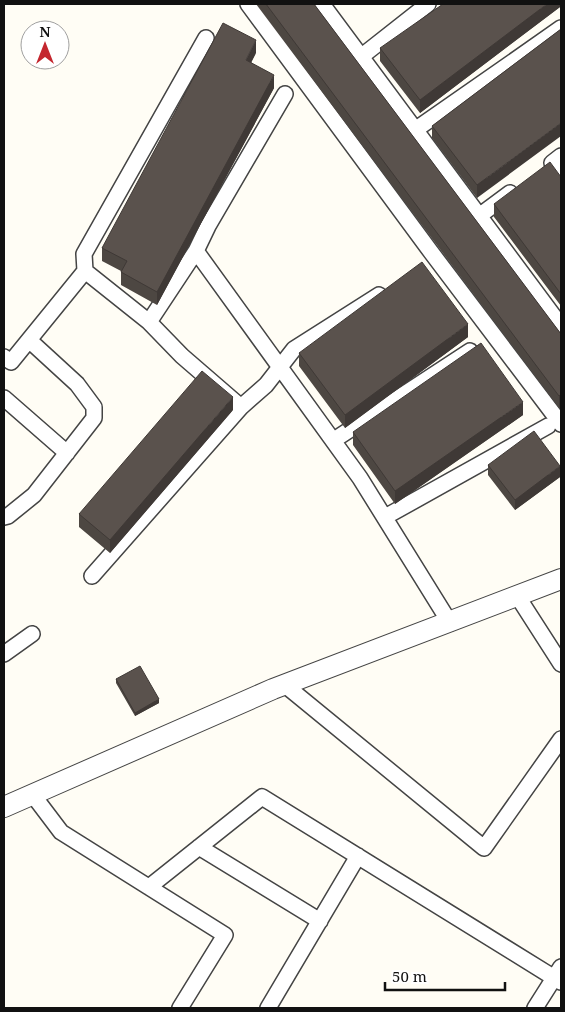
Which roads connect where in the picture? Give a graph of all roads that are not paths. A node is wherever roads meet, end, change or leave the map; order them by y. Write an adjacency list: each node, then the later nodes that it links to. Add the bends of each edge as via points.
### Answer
1 (248, 4): 24 (street)
2 (322, 4): 6 (street)
3 (428, 4): 6 (street)
4 (561, 28): 8 (street)
5 (206, 38): 14 (street, via 84,254)
6 (362, 56): 8 (street)
7 (285, 94): 13 (street)
8 (415, 130): 12 (street)
9 (558, 164): 10 (street)
10 (537, 173)
11 (523, 184): 12 (street)
12 (479, 216): 17 (street)
13 (196, 251): 16 (street); 21 (street)
14 (85, 271): 16 (street); 18 (street)
15 (395, 285): 21 (street, via 294,349)
16 (149, 322): 23 (street, via 182,356)
17 (561, 326)
18 (29, 340): 20 (street); 26 (street, via 77,384 94,407 94,418)
19 (470, 351): 25 (street)
20 (6, 363)
21 (279, 366): 23 (street, via 266,386); 25 (street)
22 (4, 398): 26 (street)
23 (241, 407): 29 (street)
24 (554, 425): 28 (street)
25 (334, 440): 28 (street)
26 (67, 453): 27 (street, via 34,495)
27 (4, 517)
28 (385, 517): 32 (street)
29 (92, 576)
30 (561, 579): 31 (street)
31 (518, 597): 32 (street); 35 (street)
32 (450, 623): 36 (street)
33 (32, 634): 34 (street)
34 (4, 654)
35 (561, 664)
36 (285, 685): 37 (street, via 484,848); 38 (street)
37 (561, 738)
38 (33, 795): 39 (street); 42 (street, via 61,832)
39 (4, 808)
40 (199, 847): 41 (street, via 262,797); 42 (street); 43 (street)
41 (358, 856): 43 (street); 44 (street)
42 (149, 887): 45 (street, via 225,935)
43 (320, 921): 46 (street)
44 (559, 975): 47 (street)
45 (180, 1008)
46 (268, 1008)
47 (535, 1008)

